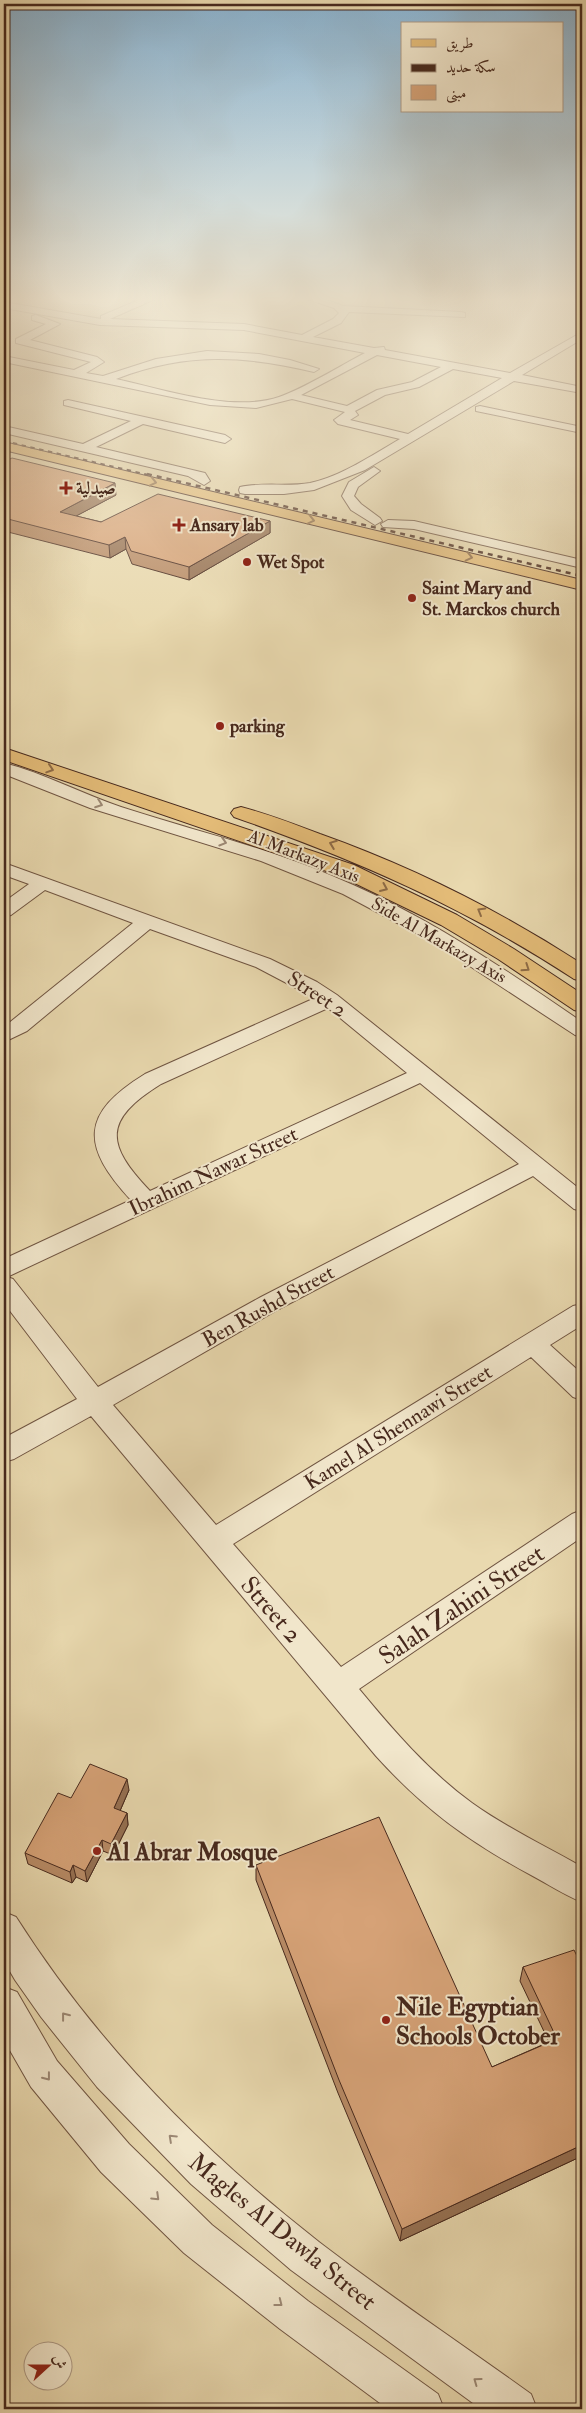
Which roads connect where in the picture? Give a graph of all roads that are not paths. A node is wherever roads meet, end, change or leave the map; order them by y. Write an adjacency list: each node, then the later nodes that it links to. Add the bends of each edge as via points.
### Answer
1 (104, 412): 6 (street)
2 (350, 412): 10 (street, via 352,415 340,420 342,422)
3 (460, 412): 10 (street)
4 (476, 412): 18 (street, via 353,485 348,496 350,502)
5 (493, 412): 8 (street)
6 (142, 420): 11 (street); 13 (street)
7 (4, 430): 13 (street)
8 (582, 430)
9 (4, 434): 14 (main road)
10 (412, 438): 17 (street, via 325,483 296,489)
11 (225, 439)
12 (4, 446): 15 (main road)
13 (83, 449): 16 (street, via 201,476)
14 (134, 464): 15 (main road); 16 (main road)
15 (118, 473): 16 (main road, one-way to 16)
16 (197, 490): 17 (main road); 21 (main road, one-way to 21)
17 (245, 490): 18 (main road)
18 (382, 523): 19 (street, via 414,525); 20 (main road)
19 (582, 564)
20 (582, 568)
21 (582, 585)
22 (4, 737): 28 (main road, Al Markazy Axis)
23 (4, 754): 27 (main road, Al Markazy Axis, one-way to 27)
24 (4, 768): 26 (street, Side Al Markazy Axis, one-way to 26)
25 (266, 807): 28 (main road)
26 (126, 814): 27 (main road); 36 (street, Side Al Markazy Axis, one-way to 36, via 261,854 349,890 476,959)
27 (214, 824): 35 (main road, Al Markazy Axis, one-way to 35, via 346,870 397,894 472,933)
28 (287, 828): 33 (main road, Al Markazy Axis, one-way to 28, via 526,937 420,881)
29 (4, 869): 30 (street, Street 2)
30 (43, 883): 31 (street); 32 (street, Street 2)
31 (4, 911)
32 (147, 921): 34 (street, Street 2, via 287,974); 37 (street, via 20,1027)
33 (581, 973)
34 (330, 999): 38 (street, Street 2); 40 (street, via 153,1079 131,1092 115,1108 106,1126 105,1145 113,1164)
35 (582, 1005)
36 (582, 1032)
37 (4, 1036)
38 (422, 1074): 39 (street, Street 2); 40 (street, Ibrahim Nawar Street)
39 (535, 1165): 41 (street, Street 2); 47 (street, Ben Rushd Street, via 270,1303)
40 (147, 1202): 42 (street, Ibrahim Nawar Street)
41 (582, 1204)
42 (4, 1269)
43 (4, 1285): 47 (street, Street 2)
44 (582, 1313): 45 (street, Kamel Al Shennawi Street)
45 (533, 1344): 46 (street); 50 (street, Kamel Al Shennawi Street)
46 (582, 1390)
47 (94, 1402): 48 (street, Ben Rushd Street); 50 (street, Street 2)
48 (4, 1451)
49 (582, 1522): 51 (street, Salah Zahini Street)
50 (213, 1541): 51 (street, Street 2)
51 (339, 1686): 52 (street, Street 2, via 379,1739 447,1804)
52 (582, 1885)
53 (8, 1947): 56 (street, Magles Al Dawla Street, one-way to 53, via 326,2271 238,2201 161,2128 93,2054)
54 (4, 2005): 55 (street, one-way to 55, via 44,2074 115,2158 198,2239 294,2315)
55 (423, 2409)
56 (516, 2409)

